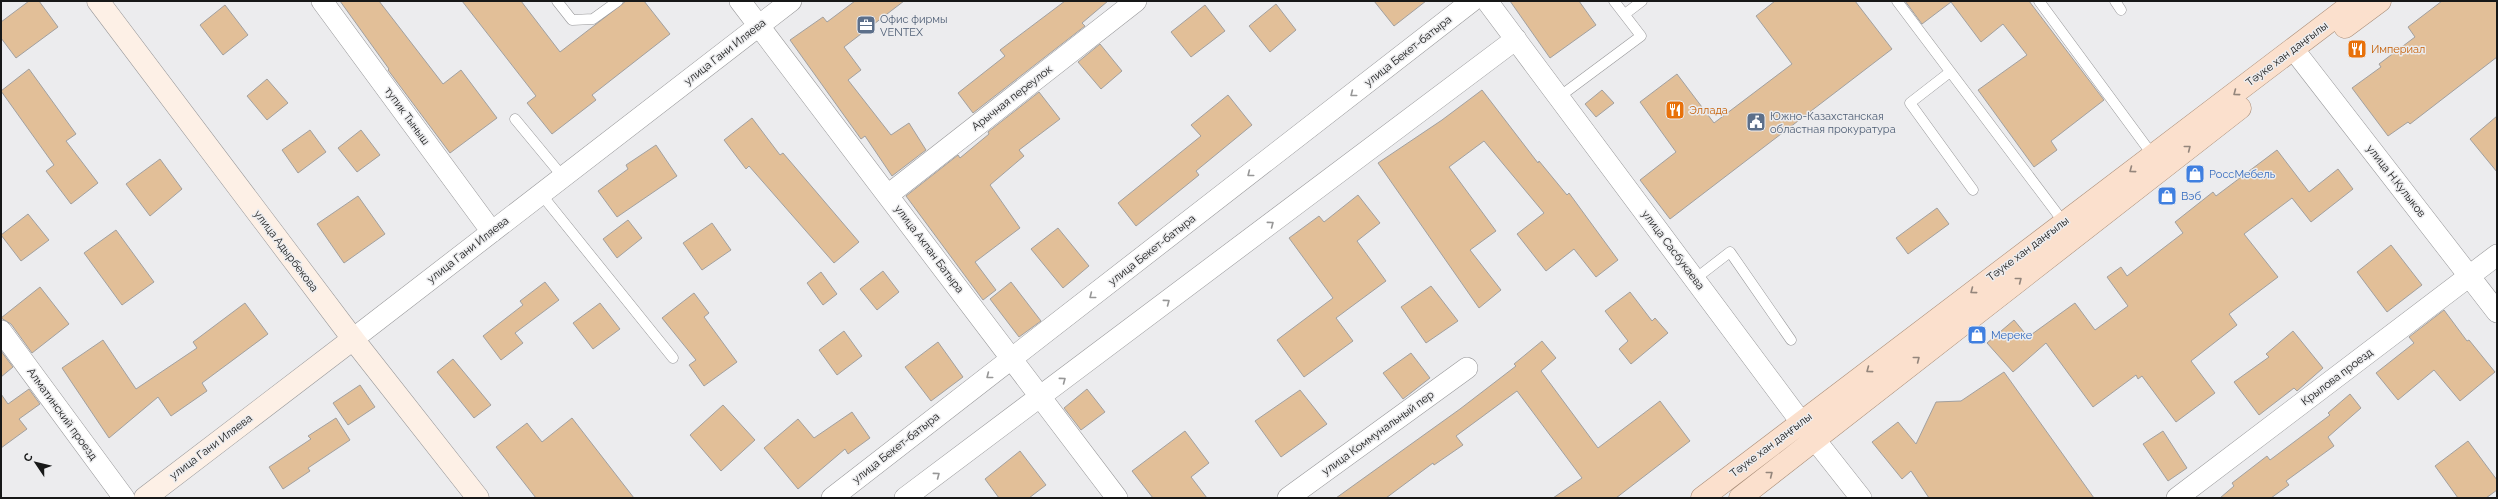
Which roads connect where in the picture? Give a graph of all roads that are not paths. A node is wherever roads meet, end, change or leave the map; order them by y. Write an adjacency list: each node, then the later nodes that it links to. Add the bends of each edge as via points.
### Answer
1 (98, 1): 37 (main road, улица Адырбекова)
2 (322, 1): 31 (street, тупик Тыныш)
3 (557, 1): 4 (lane, via 572,20 593,19)
4 (618, 1)
5 (740, 1): 19 (street, улица Акпан Батыра)
6 (791, 1): 19 (street, улица Гани Иляева)
7 (1136, 1): 29 (street, Арычная переулок)
8 (1472, 1): 40 (street, улица Бекет-батыра, one-way to 40)
9 (1487, 1): 20 (street, улица Сасбукаева)
10 (1614, 1): 18 (lane)
11 (1642, 1): 18 (lane)
12 (1897, 1): 22 (lane)
13 (2039, 1): 25 (lane)
14 (2115, 1): 17 (lane)
15 (2356, 1): 21 (main road, Тәуке хан даңғылы)
16 (2380, 1): 21 (main road, Тәуке хан даңғылы)
17 (2121, 10)
18 (1625, 14): 23 (lane, via 1641,36)
19 (759, 26): 26 (street, улица Гани Иляева); 29 (street, улица Акпан Батыра)
20 (1516, 39): 23 (street, улица Сасбукаева); 42 (street, one-way to 20)
21 (2298, 55): 25 (main road, Тәуке хан даңғылы); 33 (street, улица Н.Кулыков)
22 (1950, 72): 27 (lane, via 1910,103); 30 (lane)
23 (1559, 97): 34 (street, улица Сасбукаева)
24 (515, 119): 26 (lane)
25 (2157, 161): 30 (main road, Тәуке хан даңғылы)
26 (563, 177): 28 (street, улица Гани Иляева)
27 (1973, 190)
28 (541, 194): 31 (street, улица Гани Иляева); 39 (lane)
29 (888, 195): 40 (street, улица Акпан Батыра)
30 (2069, 230): 43 (main road, Тәуке хан даңғылы, one-way to 43); 44 (main road, Тәуке хан даңғылы, one-way to 30)
31 (492, 232): 37 (street, улица Гани Иляева)
32 (2497, 255): 33 (street, Крылова проезд)
33 (2470, 277): 35 (street, улица Н.Кулыков); 55 (street, Крылова проезд)
34 (1695, 279): 38 (lane, via 1730,252); 43 (street, улица Сасбукаева)
35 (2497, 312)
36 (1, 331): 46 (street, Алматинский проезд)
37 (353, 339): 47 (main road, улица Гани Иляева); 48 (main road, улица Адырбекова)
38 (1792, 340)
39 (674, 358)
40 (1012, 358): 42 (street, улица Акпан Батыра); 49 (street, улица Бекет-батыра, one-way to 49)
41 (1467, 368): 52 (street, улица Коммунальный пер)
42 (1041, 397): 50 (street, one-way to 42); 51 (street, улица Акпан Батыра)
43 (1801, 422): 44 (street, улица Сасбукаева); 53 (main road, Тәуке хан даңғылы)
44 (1815, 439): 45 (main road, Тәуке хан даңғылы, one-way to 44); 54 (street, улица Сасбукаева)
45 (1741, 497)
46 (124, 498)
47 (145, 498)
48 (478, 498)
49 (832, 498)
50 (905, 498)
51 (1117, 498)
52 (1288, 498)
53 (1702, 498)
54 (1861, 498)
55 (2177, 498)

